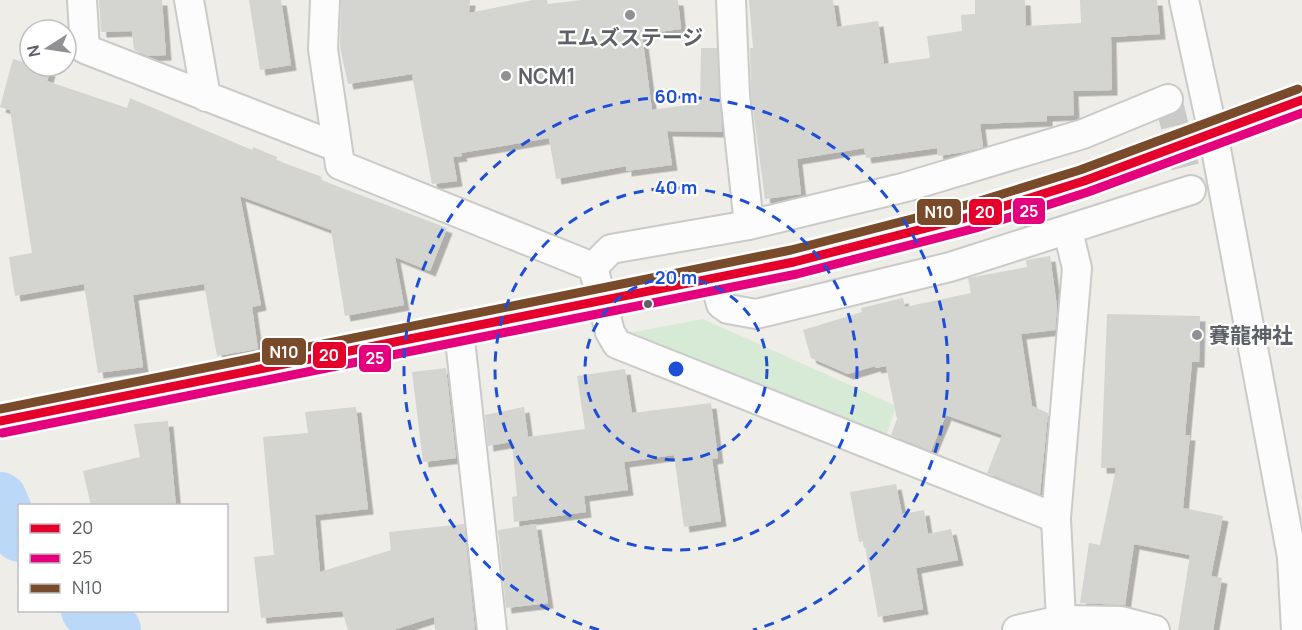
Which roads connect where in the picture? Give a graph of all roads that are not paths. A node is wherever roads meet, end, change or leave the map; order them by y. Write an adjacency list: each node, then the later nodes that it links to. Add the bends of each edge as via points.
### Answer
1 (82, 0): 6 (street, via 85,49)
2 (189, 0): 6 (street)
3 (325, 0): 10 (street, via 323,49)
4 (731, 0): 12 (street, via 735,95)
5 (1184, 0): 9 (street)
6 (206, 97): 10 (street)
7 (1168, 99): 12 (street, via 1083,134 906,187)
8 (1302, 100): 9 (main road)
9 (1223, 129): 15 (main road, via 1084,181 973,216 794,262); 24 (street, via 1292,557)
10 (337, 147): 14 (street, via 340,165)
11 (1191, 190): 13 (street)
12 (748, 225): 14 (street, via 611,249)
13 (1068, 231): 15 (street, via 950,267 756,314 721,304); 19 (street, via 1077,268)
14 (593, 267): 16 (street)
15 (714, 278): 16 (main road)
16 (603, 301): 17 (main road); 19 (street, via 617,344)
17 (459, 331): 18 (main road); 21 (street)
18 (0, 421)
19 (1056, 518): 20 (street)
20 (1061, 620): 22 (street); 23 (street, via 1121,621)
21 (492, 630)
22 (1017, 630)
23 (1155, 630)
24 (1296, 630)

